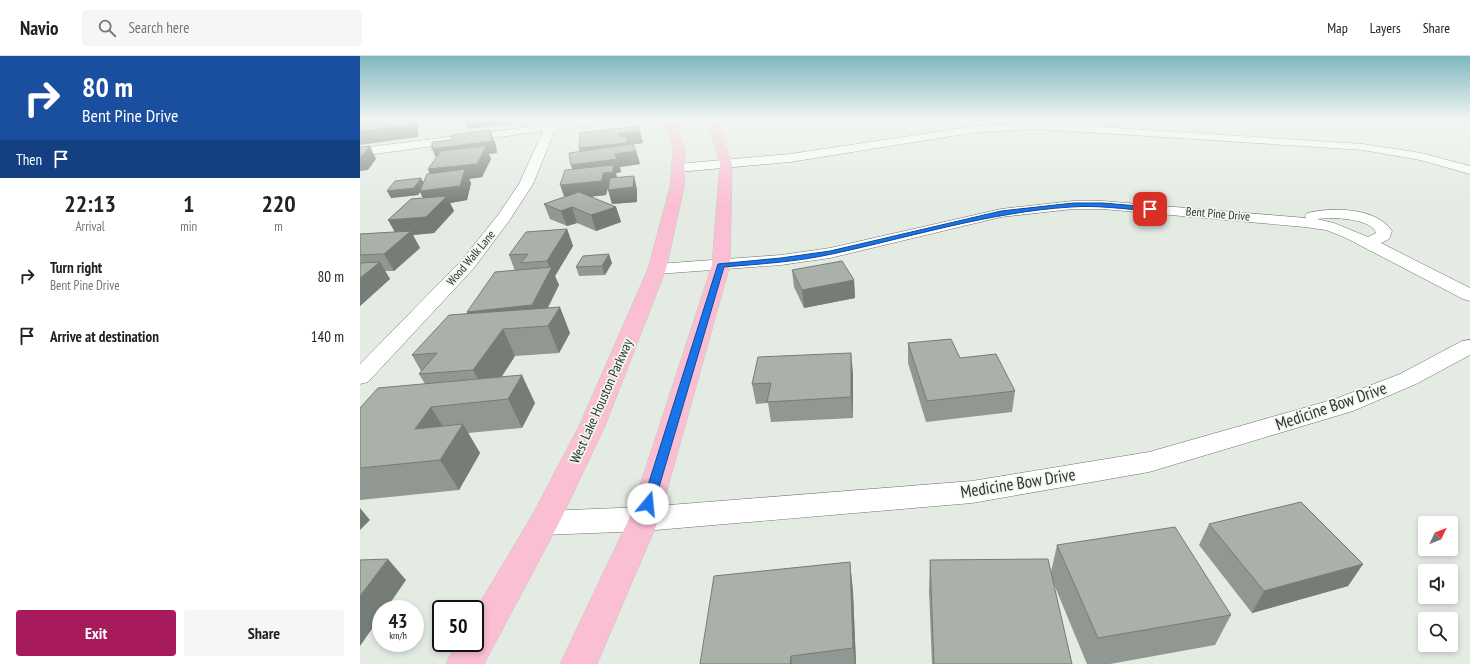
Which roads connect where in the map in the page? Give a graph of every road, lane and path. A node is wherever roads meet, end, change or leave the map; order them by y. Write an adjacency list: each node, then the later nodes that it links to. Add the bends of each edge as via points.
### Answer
1 (384, 148): 7 (street)
2 (540, 148): 17 (street, Wood Walk Lane, via 526,184 468,264)
3 (679, 148): 9 (main road, West Lake Houston Parkway)
4 (720, 148): 8 (main road)
5 (850, 148): 8 (street, via 790,158)
6 (1414, 148): 10 (street, via 1419,150 1420,156)
7 (360, 152)
8 (726, 164): 9 (street); 13 (main road)
9 (678, 168): 14 (main road, West Lake Houston Parkway, via 677,187)
10 (1470, 170)
11 (1305, 222): 12 (street, Bent Pine Drive, via 1329,226); 12 (street, Bent Pine Drive, via 1313,215 1331,213 1370,221 1384,231 1383,236); 13 (street, Bent Pine Drive, via 1103,205 1073,205 1001,213 830,253)
12 (1368, 243): 15 (street, Bent Pine Drive)
13 (720, 265): 14 (street, Bent Pine Drive); 18 (main road)
14 (657, 269): 19 (main road, West Lake Houston Parkway, via 592,426)
15 (1470, 295)
16 (1470, 346): 18 (street, Medicine Bow Drive, via 1408,379 1344,404 1149,462 972,492)
17 (360, 377)
18 (644, 519): 19 (street, Medicine Bow Drive); 21 (main road)
19 (544, 523): 20 (main road, West Lake Houston Parkway)
20 (464, 664)
21 (578, 664)

